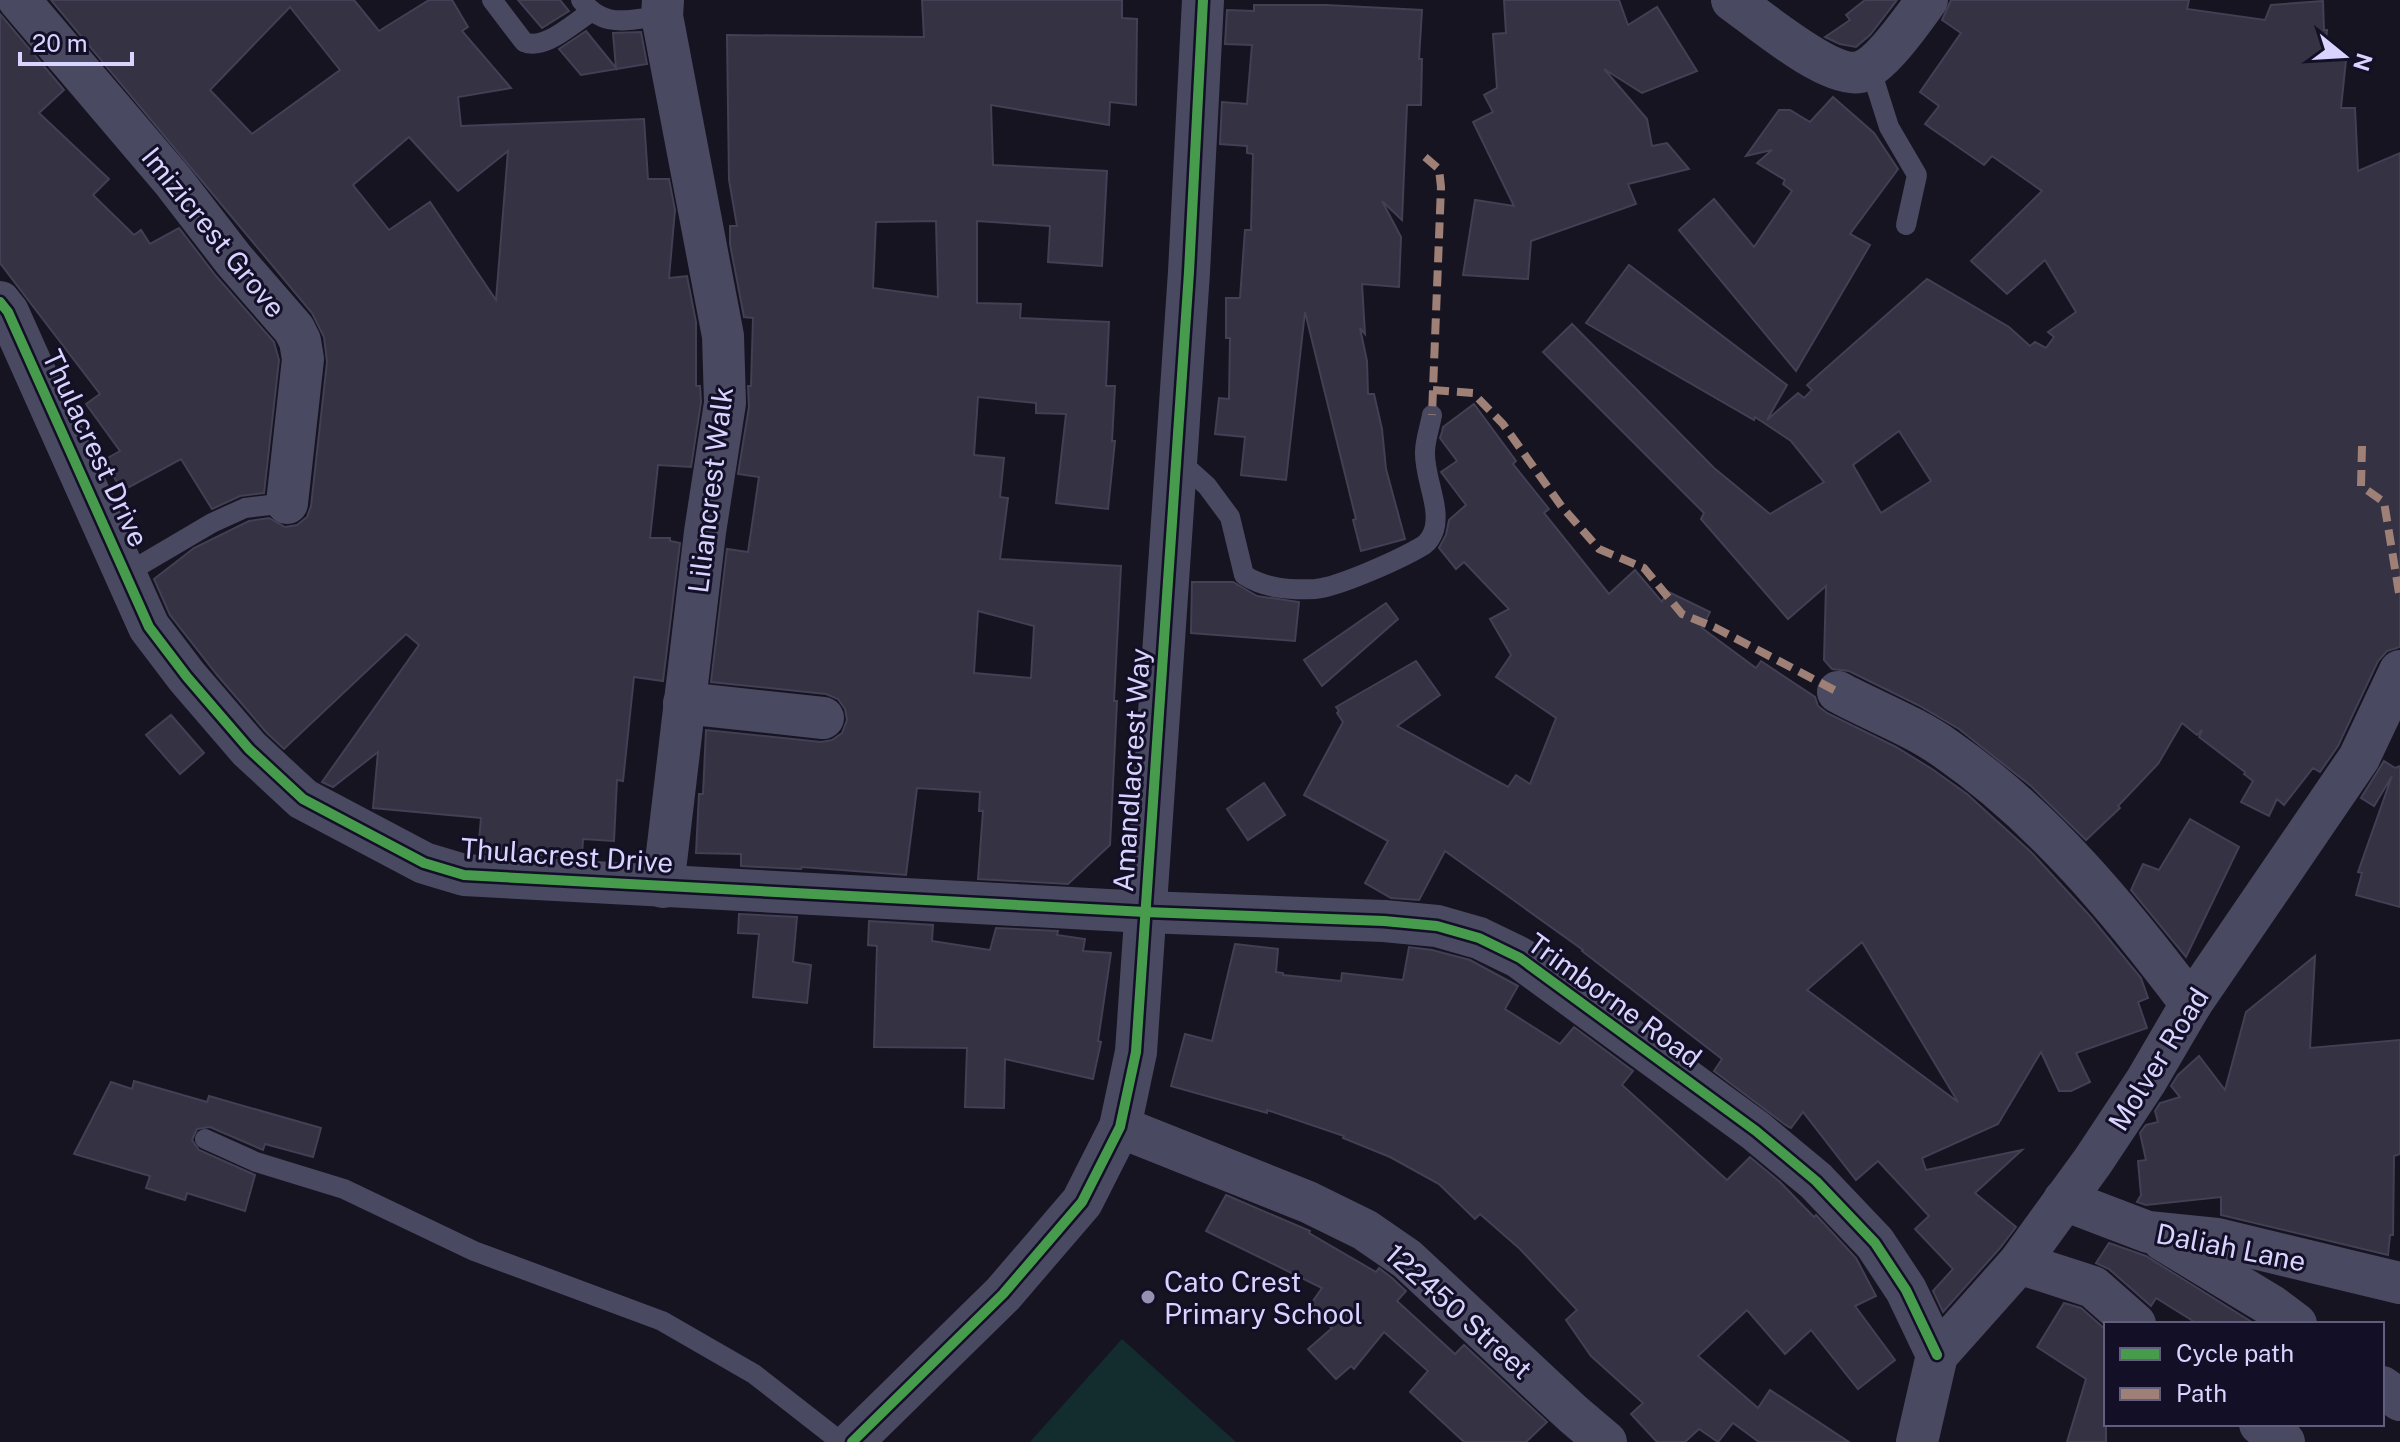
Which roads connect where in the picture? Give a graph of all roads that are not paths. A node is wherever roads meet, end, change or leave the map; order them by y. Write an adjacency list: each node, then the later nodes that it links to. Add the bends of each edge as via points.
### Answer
1 (19, 0): 13 (street, Imizicrest Grove, via 294,329 303,359)
2 (492, 0): 6 (lane, via 531,45 542,44)
3 (1203, 0): 12 (street, Amandlacrest Way)
4 (1732, 0): 8 (street, via 1805,53 1843,73)
5 (1927, 0): 8 (street)
6 (584, 3): 7 (lane, via 601,19 615,21)
7 (662, 8): 17 (street, Liliancrest Walk, via 723,336 725,403)
8 (1870, 67): 9 (lane, via 1889,127 1917,175)
9 (1906, 225)
10 (0, 302): 14 (street, Thulacrest Drive)
11 (1432, 415): 12 (lane, via 1425,452 1437,515 1434,533 1426,543 1375,569 1319,589 1277,588 1244,575 1230,517)
12 (1176, 458): 20 (street, Amandlacrest Way)
13 (287, 503): 14 (lane, via 245,508)
14 (127, 573): 19 (street, Thulacrest Drive, via 149,627 187,677 249,749 303,799 424,863 464,875)
15 (2400, 671): 21 (street, Molver Road, via 2359,758)
16 (1838, 692): 21 (street, via 1944,747 1998,787 2139,935)
17 (684, 703): 18 (street); 19 (street, Liliancrest Walk)
18 (823, 718)
19 (663, 887): 20 (street, Thulacrest Drive)
20 (1145, 912): 22 (street, Amandlacrest Way, via 1136,1052); 30 (street, Trimborne Road, via 1437,926 1520,958 1816,1181 1875,1243 1906,1290)
21 (2191, 1004): 24 (street, Molver Road, via 2146,1081)
22 (1120, 1127): 33 (street, Amandlacrest Way, via 1082,1202 1003,1294); 34 (street, 122450 Street, via 1365,1230 1407,1259)
23 (205, 1139): 32 (lane, via 256,1162 344,1189 474,1251 662,1321 754,1374)
24 (2064, 1200): 25 (street, Daliah Lane); 26 (street, Molver Road)
25 (2148, 1232): 27 (street, Daliah Lane, via 2217,1239); 29 (street)
26 (2019, 1263): 28 (street, via 2093,1287); 30 (street, Molver Road)
27 (2400, 1283)
28 (2133, 1322)
29 (2293, 1322)
30 (1937, 1355): 35 (street, Molver Road)
31 (2263, 1426): 36 (street)
32 (841, 1442)
33 (852, 1442)
34 (1606, 1442)
35 (1917, 1442)
36 (2284, 1442)

